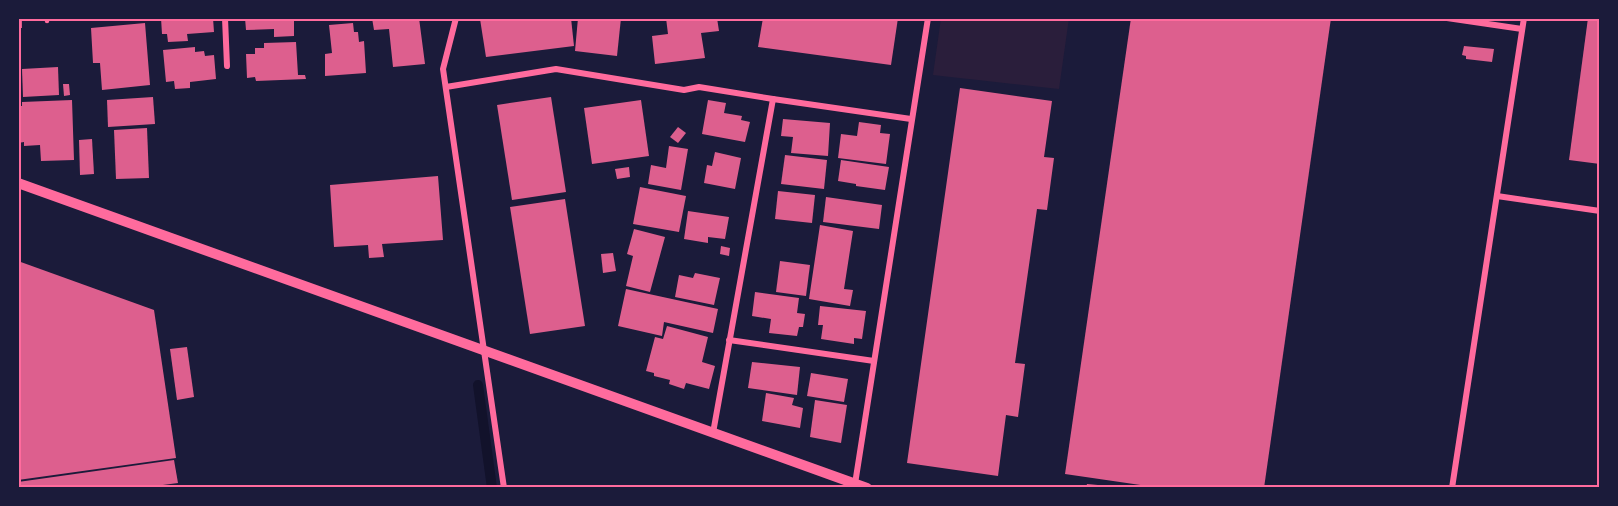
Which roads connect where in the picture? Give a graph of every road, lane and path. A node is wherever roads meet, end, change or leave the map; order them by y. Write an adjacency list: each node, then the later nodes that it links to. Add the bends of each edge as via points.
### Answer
1 (225, 18): 7 (street)
2 (456, 18): 8 (street, via 443,69)
3 (928, 18): 10 (street)
4 (1447, 18): 6 (street)
5 (1524, 18): 6 (street)
6 (1522, 29): 12 (street)
7 (226, 66)
8 (446, 87): 9 (street, via 556,69 684,90 699,87); 15 (street)
9 (773, 99): 10 (street); 14 (street)
10 (911, 119): 16 (street)
11 (18, 183): 15 (street)
12 (1497, 196): 13 (street); 21 (street)
13 (1600, 211)
14 (729, 340): 16 (street); 17 (street)
15 (484, 351): 17 (street); 19 (street)
16 (874, 361): 18 (street)
17 (713, 433): 18 (street)
18 (855, 484): 20 (street)
19 (504, 488)
20 (867, 488)
21 (1452, 488)

